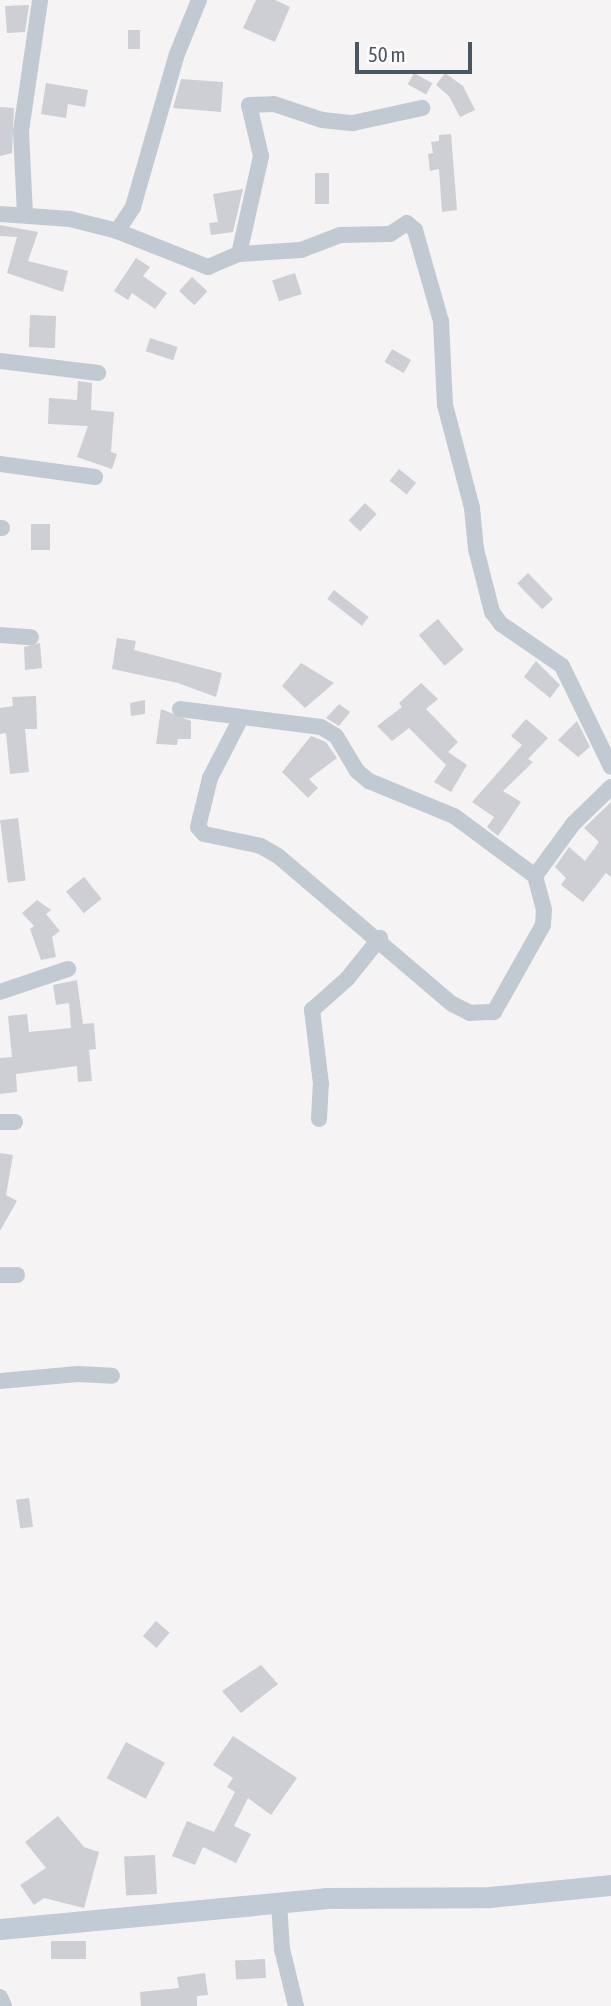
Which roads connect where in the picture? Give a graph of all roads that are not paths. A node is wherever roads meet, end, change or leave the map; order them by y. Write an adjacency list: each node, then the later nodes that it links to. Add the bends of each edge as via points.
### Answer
1 (40, 0): 5 (street, via 21,131)
2 (199, 0): 6 (street, via 177,54 133,207)
3 (422, 107): 7 (street, via 353,123 322,120 274,104 249,105 261,156)
4 (0, 214): 5 (street)
5 (25, 215): 6 (street, via 70,219)
6 (117, 231): 7 (street, via 208,267)
7 (239, 254): 16 (street, via 301,250 340,235 390,234 407,223 415,230 441,321 445,405 472,508 492,612 501,624 562,666)
8 (0, 361): 9 (street)
9 (98, 373)
10 (0, 464): 11 (street)
11 (95, 477)
12 (0, 635): 13 (street)
13 (31, 637)
14 (180, 709): 15 (street)
15 (241, 718): 18 (street, via 321,727 336,736 357,771 369,781 454,816); 19 (street, via 210,778 198,827 204,834 261,846 278,856)
16 (611, 767)
17 (611, 787): 18 (street, via 573,824)
18 (535, 876): 19 (street, via 543,925 494,1012 470,1013 452,1004)
19 (380, 938): 22 (street, via 347,979 312,1010 321,1084)
20 (68, 969): 21 (street)
21 (0, 992)
22 (319, 1119)
23 (0, 1275): 24 (street)
24 (17, 1275)
25 (112, 1376): 26 (street, via 78,1374)
26 (0, 1381)
27 (611, 1885): 28 (street, via 491,1897 326,1898)
28 (279, 1903): 29 (street); 32 (street, via 282,1949)
29 (0, 1929)
30 (0, 1997): 31 (street)
31 (4, 2006)
32 (296, 2006)

